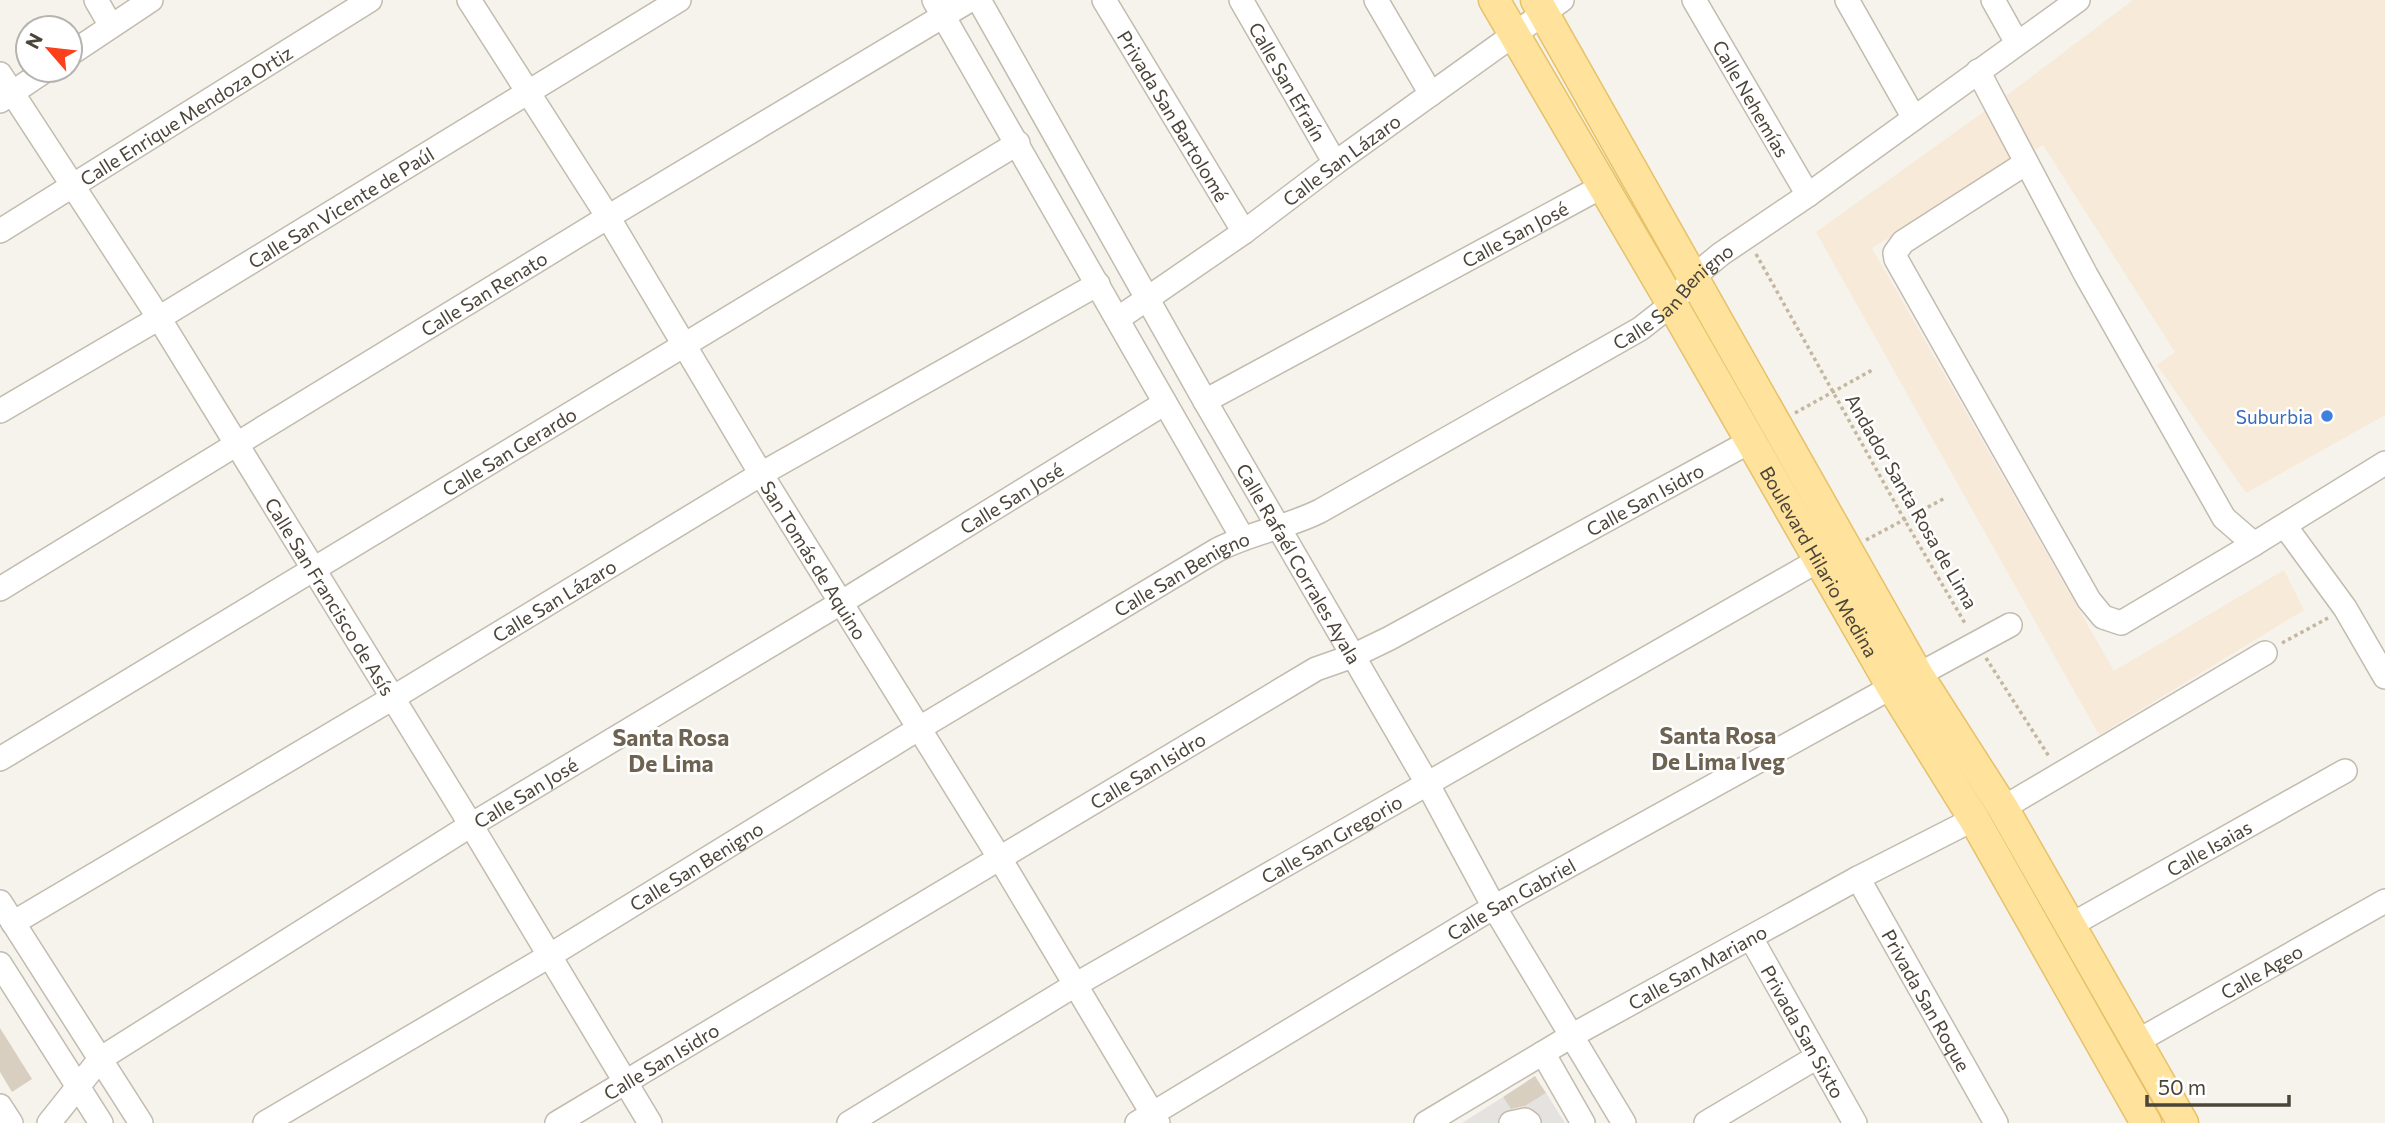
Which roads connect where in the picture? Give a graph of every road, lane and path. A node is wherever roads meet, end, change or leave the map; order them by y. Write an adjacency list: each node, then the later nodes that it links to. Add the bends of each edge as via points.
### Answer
1 (96, 0): 18 (street)
2 (151, 0): 18 (street)
3 (370, 0): 30 (street, Calle Enrique Mendoza Ortiz)
4 (469, 0): 24 (street, San Tomás de Aquino)
5 (679, 0): 24 (street, Calle San Vicente de Paúl)
6 (970, 0): 17 (street, Calle San Renato)
7 (979, 0): 39 (street, Calle Rafaél Corrales Ayala)
8 (1104, 0): 35 (street, Privada San Bartolomé)
9 (1241, 0): 28 (street, Calle San Efraín)
10 (1376, 0): 25 (street)
11 (1494, 0): 19 (main road, Boulevard Hilario Medina)
12 (1694, 0): 32 (street, Calle Nehemías)
13 (1847, 0): 26 (street)
14 (1993, 0): 20 (street)
15 (2078, 0): 20 (street, Calle San Benigno)
16 (1547, 4): 19 (street, Calle San Lázaro); 37 (main road, Boulevard Hilario Medina)
17 (939, 8): 27 (street, Calle Rafaél Corrales Ayala); 33 (street, Calle San Renato)
18 (111, 26): 21 (street)
19 (1514, 36): 25 (street, Calle San Lázaro); 31 (main road, Boulevard Hilario Medina)
20 (2017, 43): 22 (street, Calle San Benigno)
21 (84, 44)
22 (1978, 71): 26 (street, Calle San Benigno); 29 (street)
23 (4, 89): 30 (street, Calle San Francisco de Asís)
24 (527, 93): 33 (street, San Tomás de Aquino); 41 (street, Calle San Vicente de Paúl)
25 (1431, 94): 28 (street, Calle San Lázaro)
26 (1914, 118): 32 (street, Calle San Benigno)
27 (1018, 144): 38 (street, Calle Rafaél Corrales Ayala); 43 (street, Calle San Gerardo)
28 (1335, 163): 35 (street, Calle San Lázaro)
29 (2026, 163): 59 (street, via 2224,518); 59 (street, via 1903,242 1895,253 2089,600 2103,617 2121,623)
30 (71, 186): 34 (street, Calle Enrique Mendoza Ortiz); 41 (street, Calle San Francisco de Asís)
31 (1603, 186): 40 (main road, Boulevard Hilario Medina); 46 (street, Calle San José)
32 (1808, 195): 36 (street, Calle San Benigno)
33 (608, 218): 43 (street, San Tomás de Aquino); 51 (street, Calle San Renato)
34 (0, 231)
35 (1244, 232): 39 (street, Calle San Lázaro)
36 (1746, 237): 37 (street, Calle San Benigno); 45 (path, Andador Santa Rosa de Lima)
37 (1693, 277): 40 (street, Calle San Benigno); 49 (main road, Boulevard Hilario Medina)
38 (1098, 284): 42 (street, Calle Rafaél Corrales Ayala); 53 (street, Calle San Lázaro)
39 (1148, 299): 42 (street, Calle San Lázaro); 46 (street, Calle Rafaél Corrales Ayala)
40 (1672, 304): 50 (main road, Boulevard Hilario Medina); 57 (street, Calle San Benigno, via 1640,329 1320,511)
41 (159, 318): 48 (street, Calle San Vicente de Paúl); 51 (street, Calle San Francisco de Asís)
42 (1119, 318): 47 (street, Calle Rafaél Corrales Ayala)
43 (685, 347): 53 (street, San Tomás de Aquino); 62 (street, Calle San Gerardo)
44 (1874, 369): 45 (path)
45 (1834, 393): 49 (path); 55 (path, Andador Santa Rosa de Lima)
46 (1205, 401): 57 (street, Calle Rafaél Corrales Ayala)
47 (1165, 403): 58 (street, Calle Rafaél Corrales Ayala); 64 (street, Calle San José)
48 (0, 411)
49 (1775, 424): 60 (main road, Boulevard Hilario Medina)
50 (1751, 442): 61 (main road, Boulevard Hilario Medina); 69 (street, Calle San Isidro)
51 (236, 443): 62 (street, Calle San Francisco de Asís); 63 (street, Calle San Renato)
52 (2385, 463): 56 (street)
53 (761, 474): 64 (street, San Tomás de Aquino); 72 (street, Calle San Lázaro)
54 (1945, 498): 55 (path)
55 (1904, 519): 60 (path); 67 (path, Andador Santa Rosa de Lima)
56 (2285, 526): 59 (street); 65 (street)
57 (1279, 528): 58 (street, Calle San Benigno); 69 (street, Calle Rafaél Corrales Ayala)
58 (1242, 537): 73 (street, Calle San Benigno)
59 (2254, 544)
60 (1849, 549): 71 (main road, Boulevard Hilario Medina)
61 (1819, 560): 71 (main road, Boulevard Hilario Medina); 77 (street, Calle San Gregorio)
62 (315, 571): 72 (street, Calle San Francisco de Asís); 74 (street, Calle San Gerardo)
63 (0, 589)
64 (842, 602): 73 (street, San Tomás de Aquino); 80 (street, Calle San José)
65 (2345, 608): 68 (path); 70 (street)
66 (2010, 625): 67 (street, Calle San Gabriel)
67 (1977, 644): 71 (street, Calle San Gabriel); 76 (path, Andador Santa Rosa de Lima)
68 (2265, 653): 76 (street)
69 (1353, 656): 77 (street, Calle Rafaél Corrales Ayala); 81 (street, Calle San Isidro, via 1316,669)
70 (2385, 677)
71 (1905, 681): 78 (main road, Boulevard Hilario Medina); 79 (main road, Boulevard Hilario Medina); 85 (street, Calle San Gabriel)
72 (391, 699): 80 (street, Calle San Francisco de Asís); 86 (street, Calle San Lázaro)
73 (918, 729): 81 (street, San Tomás de Aquino); 89 (street, Calle San Benigno)
74 (0, 760)
75 (2345, 771): 87 (street, Calle Isaias)
76 (2060, 774): 78 (street)
77 (1427, 783): 85 (street, Calle Rafaél Corrales Ayala); 91 (street, Calle San Gregorio)
78 (2003, 808): 87 (main road, Boulevard Hilario Medina)
79 (1974, 819): 82 (street, Calle San Mariano); 118 (main road, Boulevard Hilario Medina)
80 (471, 825): 89 (street, Calle San Francisco de Asís); 97 (street, Calle San José)
81 (999, 857): 91 (street, San Tomás de Aquino); 98 (street, Calle San Isidro)
82 (1858, 878): 88 (street, Calle San Mariano); 117 (street, Privada San Roque)
83 (2385, 901): 94 (street, Calle Ageo)
84 (0, 902): 86 (street)
85 (1494, 907): 93 (street, Calle Rafaél Corrales Ayala); 101 (street, Calle San Gabriel)
86 (13, 923): 97 (street)
87 (2071, 925): 94 (main road, Boulevard Hilario Medina)
88 (1751, 938): 93 (street, Calle San Mariano); 96 (street, Privada San Sixto)
89 (550, 956): 98 (street, Calle San Francisco de Asís); 106 (street, Calle San Benigno)
90 (0, 964): 92 (street)
91 (1075, 985): 101 (street, San Tomás de Aquino); 109 (street, Calle San Gregorio)
92 (7, 992): 99 (street)
93 (1573, 1035): 95 (street, Calle San Mariano); 114 (street, Calle Rafaél Corrales Ayala)
94 (2136, 1042): 119 (main road, Boulevard Hilario Medina)
95 (1543, 1054): 110 (street, Calle San Mariano); 113 (street)
96 (1817, 1057): 115 (street); 116 (street, Privada San Sixto)
97 (100, 1059): 99 (street, Calle San José); 105 (street)
98 (625, 1082): 107 (street, Calle San Isidro); 108 (street, Calle San Francisco de Asís)
99 (78, 1086): 103 (street, Calle San José); 104 (street)
100 (0, 1107): 102 (street)
101 (1149, 1120)
102 (11, 1123)
103 (49, 1123)
104 (101, 1123)
105 (141, 1123)
106 (265, 1123)
107 (557, 1123)
108 (650, 1123)
109 (849, 1123)
110 (1426, 1123)
111 (1511, 1123): 112 (street)
112 (1529, 1123)
113 (1583, 1123)
114 (1624, 1123)
115 (1706, 1123)
116 (1855, 1123)
117 (1996, 1123)
118 (2146, 1123)
119 (2183, 1123)

